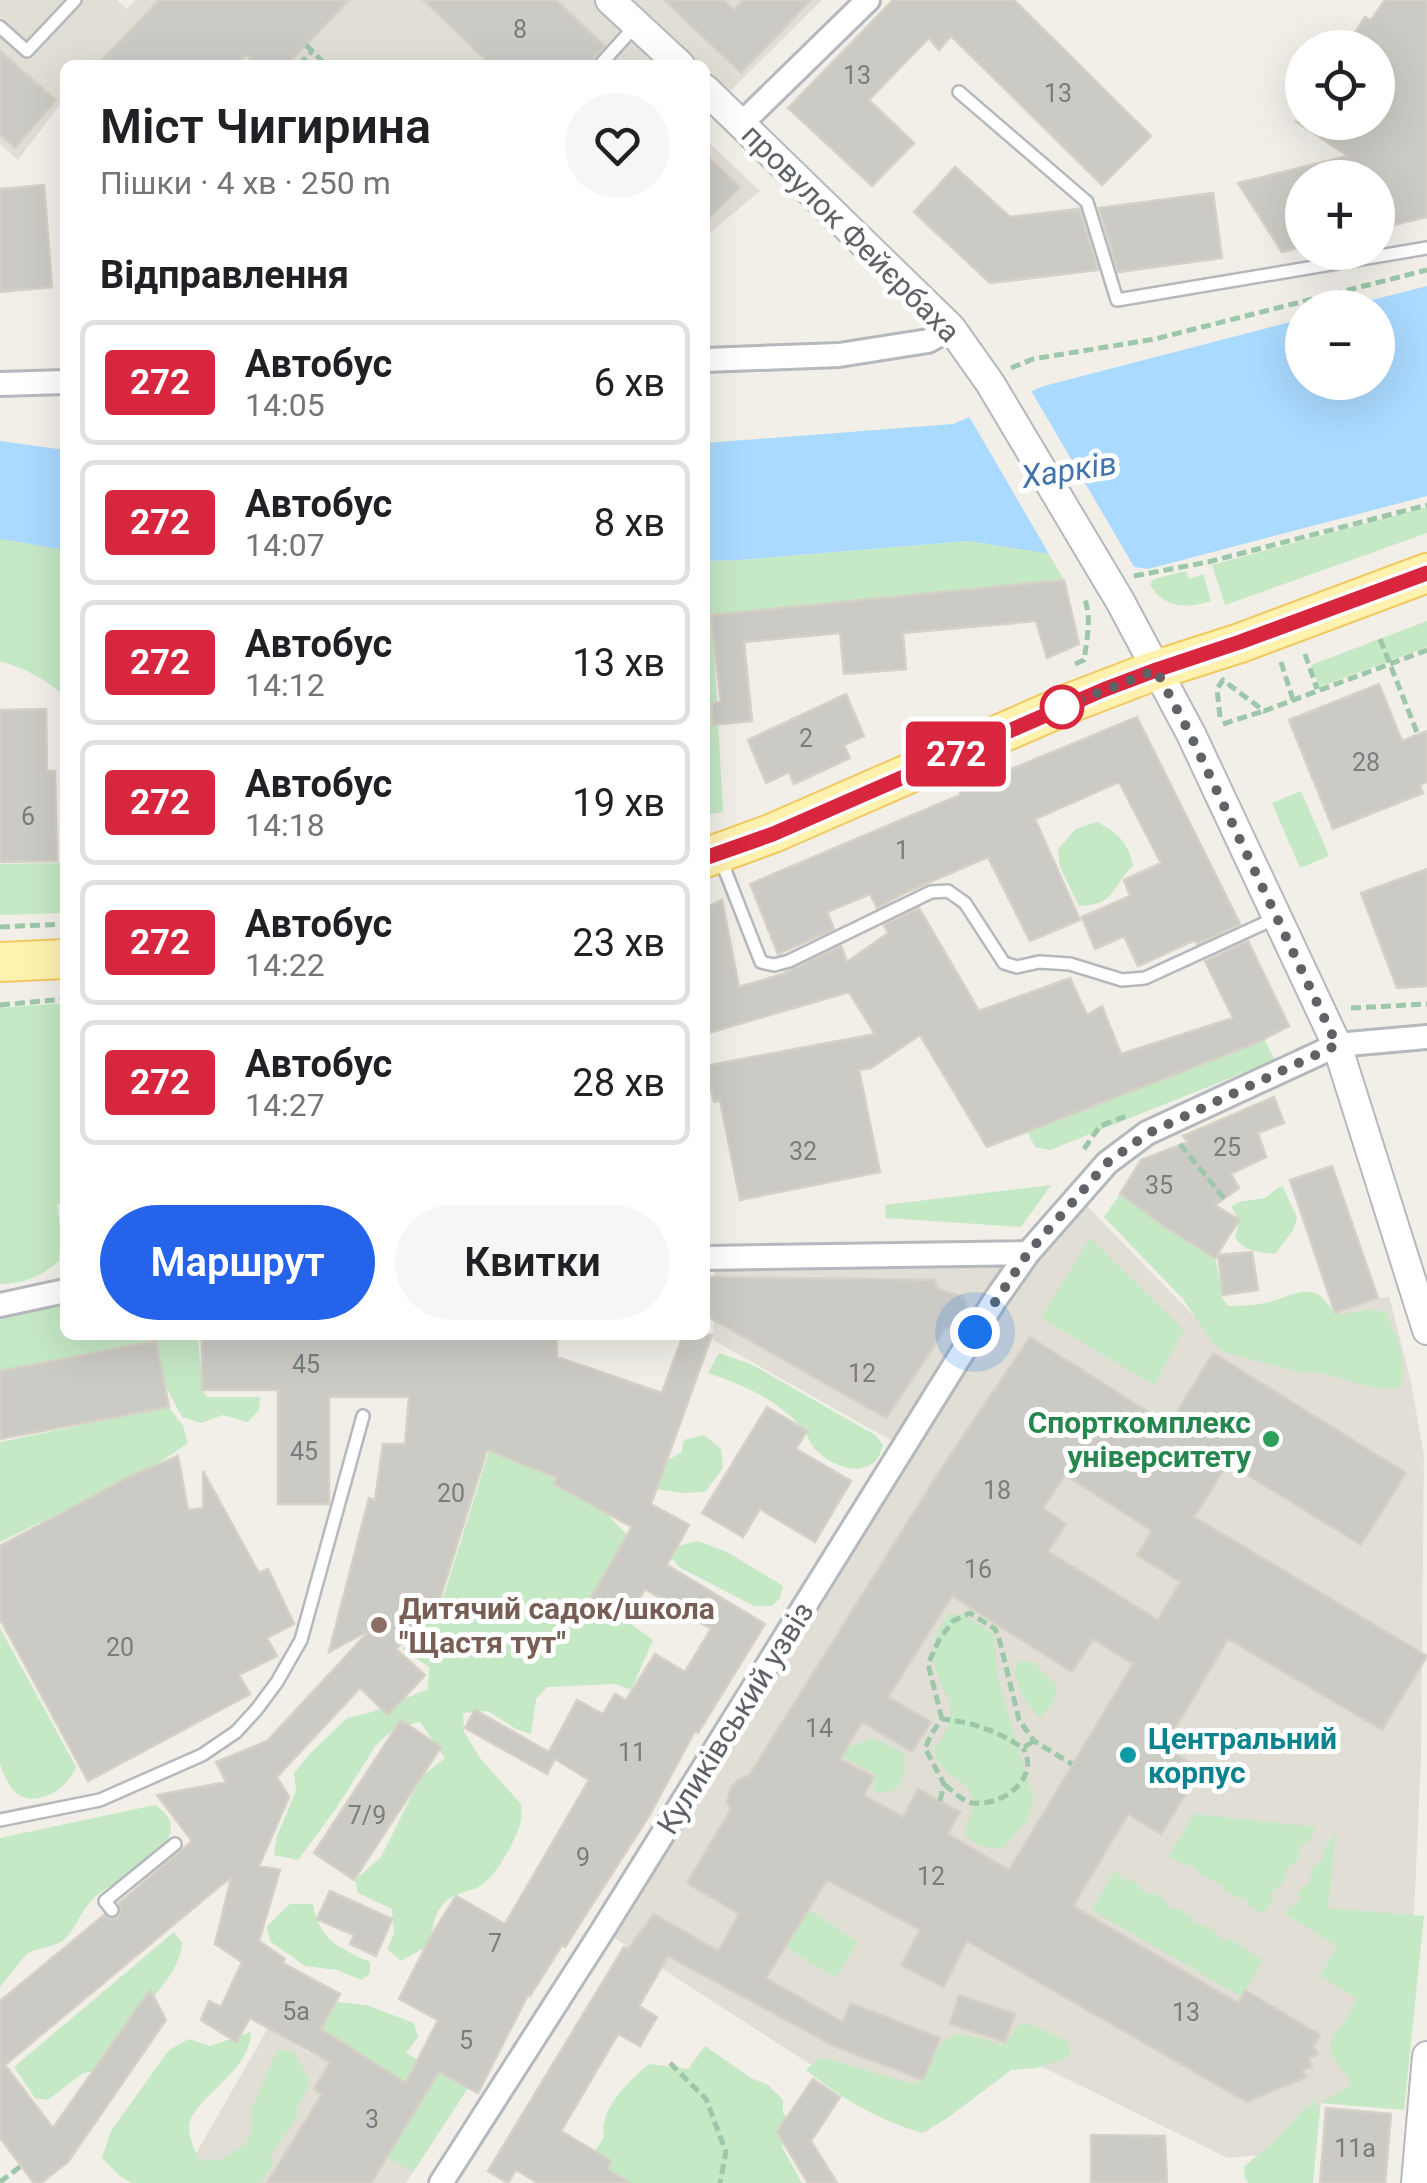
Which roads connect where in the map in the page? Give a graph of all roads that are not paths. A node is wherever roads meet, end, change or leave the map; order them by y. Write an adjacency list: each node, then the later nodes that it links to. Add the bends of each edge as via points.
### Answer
1 (75, 0): 5 (lane, via 27,51)
2 (610, 0): 4 (street)
3 (868, 0): 10 (street)
4 (637, 24): 6 (lane); 7 (street)
5 (0, 27)
6 (605, 60)
7 (675, 60)
8 (959, 92): 11 (lane, via 1087,202 1117,300)
9 (710, 94): 10 (street, провулок Фейєрбаха)
10 (741, 124): 12 (street, провулок Фейєрбаха)
11 (1427, 248)
12 (951, 328): 13 (street, via 928,340 839,355); 17 (street, провулок Фейєрбаха, via 999,376 1123,582)
13 (710, 360)
14 (60, 382): 15 (street)
15 (0, 384)
16 (1427, 572): 17 (main road)
17 (1156, 670): 18 (main road); 19 (street, провулок Фейєрбаха)
18 (712, 856): 19 (lane, via 762,962 774,965 931,892 948,891 964,904 1004,963 1070,964 1122,980 1145,978)
19 (1278, 917): 23 (street, провулок Фейєрбаха)
20 (60, 959): 21 (main road)
21 (0, 962)
22 (1427, 1037): 23 (street)
23 (1337, 1045): 24 (street, Куликівський узвіз, via 1147,1134 1107,1163); 28 (street, провулок Фейєрбаха)
24 (1028, 1253): 25 (street); 34 (street, Куликівський узвіз)
25 (710, 1258)
26 (60, 1291): 27 (street)
27 (0, 1305)
28 (1427, 1330)
29 (363, 1416): 30 (lane, via 301,1640 257,1709 202,1754 114,1794)
30 (0, 1820)
31 (175, 1844): 32 (lane, via 105,1901)
32 (112, 1910)
33 (1427, 2056): 35 (street)
34 (440, 2183)
35 (1416, 2183)

